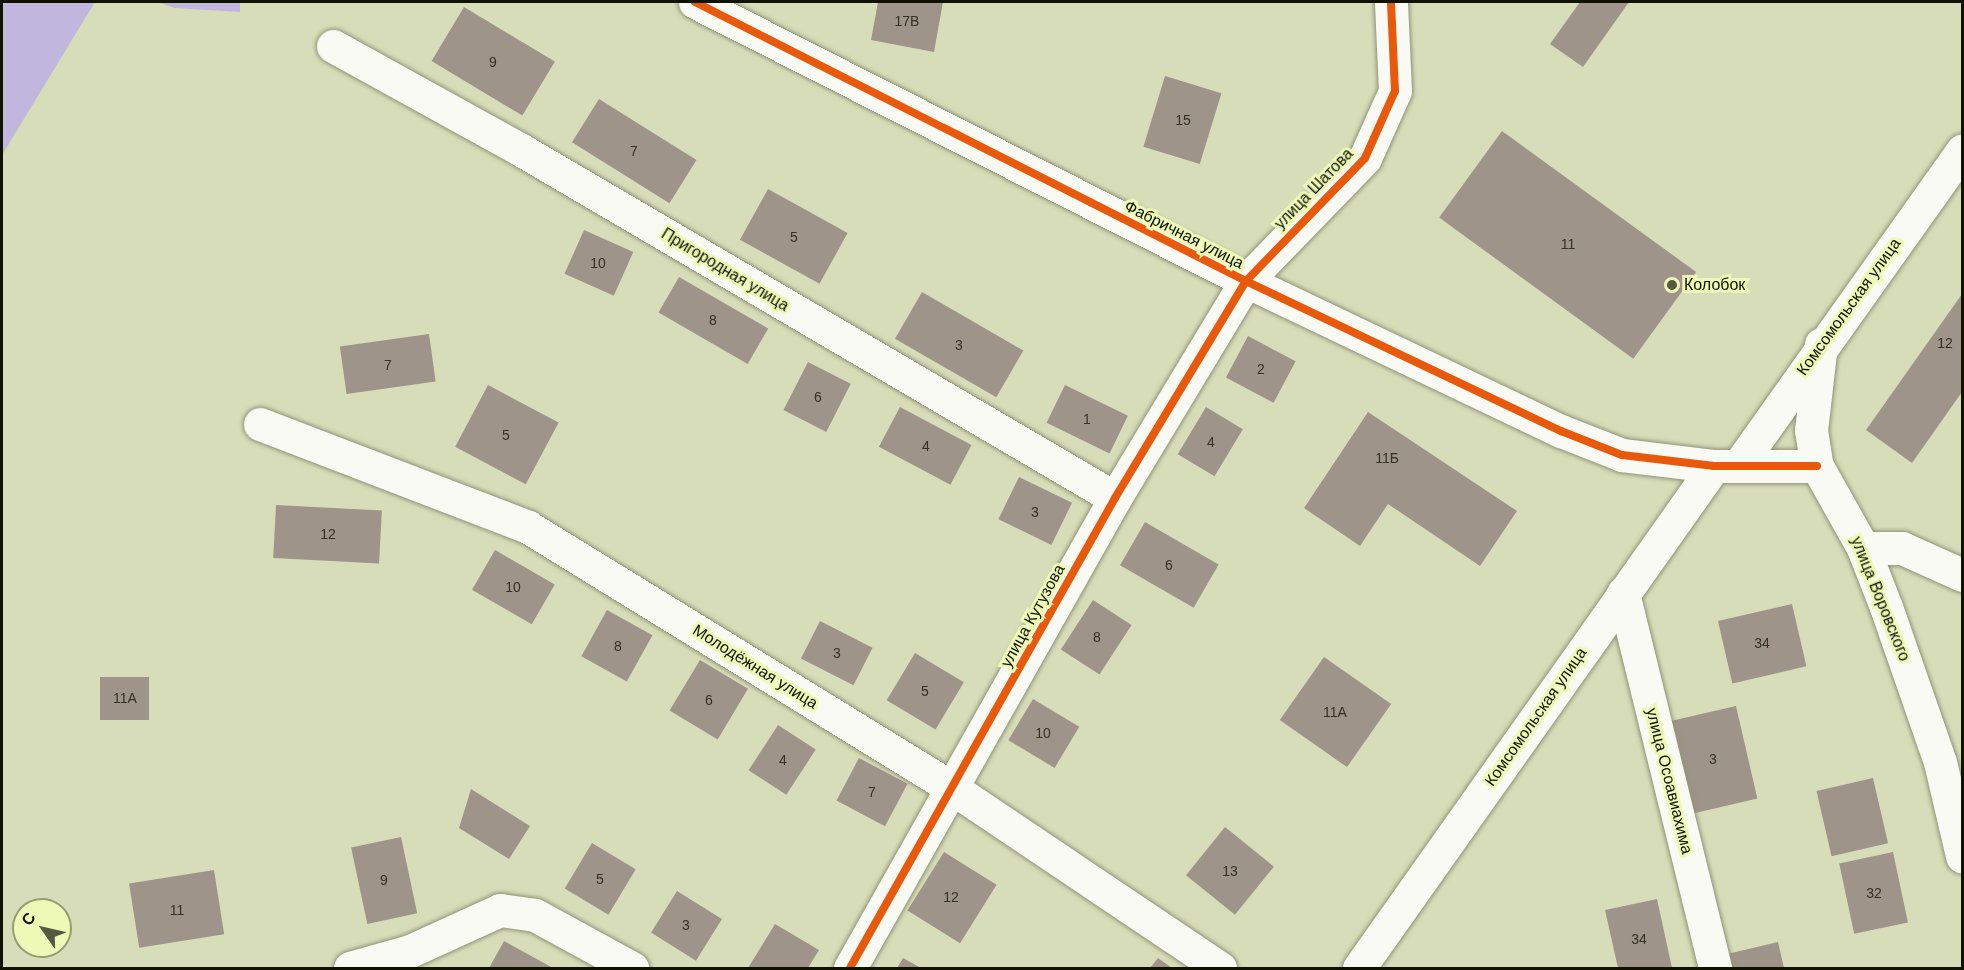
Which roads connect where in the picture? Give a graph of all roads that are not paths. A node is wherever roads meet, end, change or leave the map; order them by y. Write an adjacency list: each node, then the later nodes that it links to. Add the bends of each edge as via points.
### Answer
1 (695, 2): 5 (street, Фабричная улица)
2 (1391, 2): 5 (street, улица Шатова, via 1395,91 1365,158)
3 (333, 46): 10 (street, Пригородная улица, via 523,151)
4 (1962, 151): 6 (street, Комсомольская улица)
5 (1246, 281): 8 (street, Фабричная улица, via 1561,431 1622,455); 10 (street, улица Кутузова)
6 (1821, 344): 8 (street, Комсомольская улица); 9 (street, улица Воровского, via 1811,429)
7 (260, 424): 14 (street, Молодёжная улица, via 528,527)
8 (1726, 466): 9 (street, Фабричная улица); 13 (street, Комсомольская улица)
9 (1817, 466): 11 (street, улица Воровского)
10 (1115, 498): 14 (street, улица Кутузова)
11 (1863, 548): 12 (street, via 1902,548); 15 (street, улица Воровского, via 1940,762)
12 (1962, 575)
13 (1623, 593): 20 (street, Комсомольская улица); 21 (street, улица Осоавиахима)
14 (952, 788): 18 (street, улица Кутузова); 19 (street, Молодёжная улица)
15 (1962, 856)
16 (350, 969): 17 (street, via 410,951 500,910 535,915)
17 (632, 969)
18 (850, 969)
19 (1220, 969)
20 (1359, 969)
21 (1715, 969)

